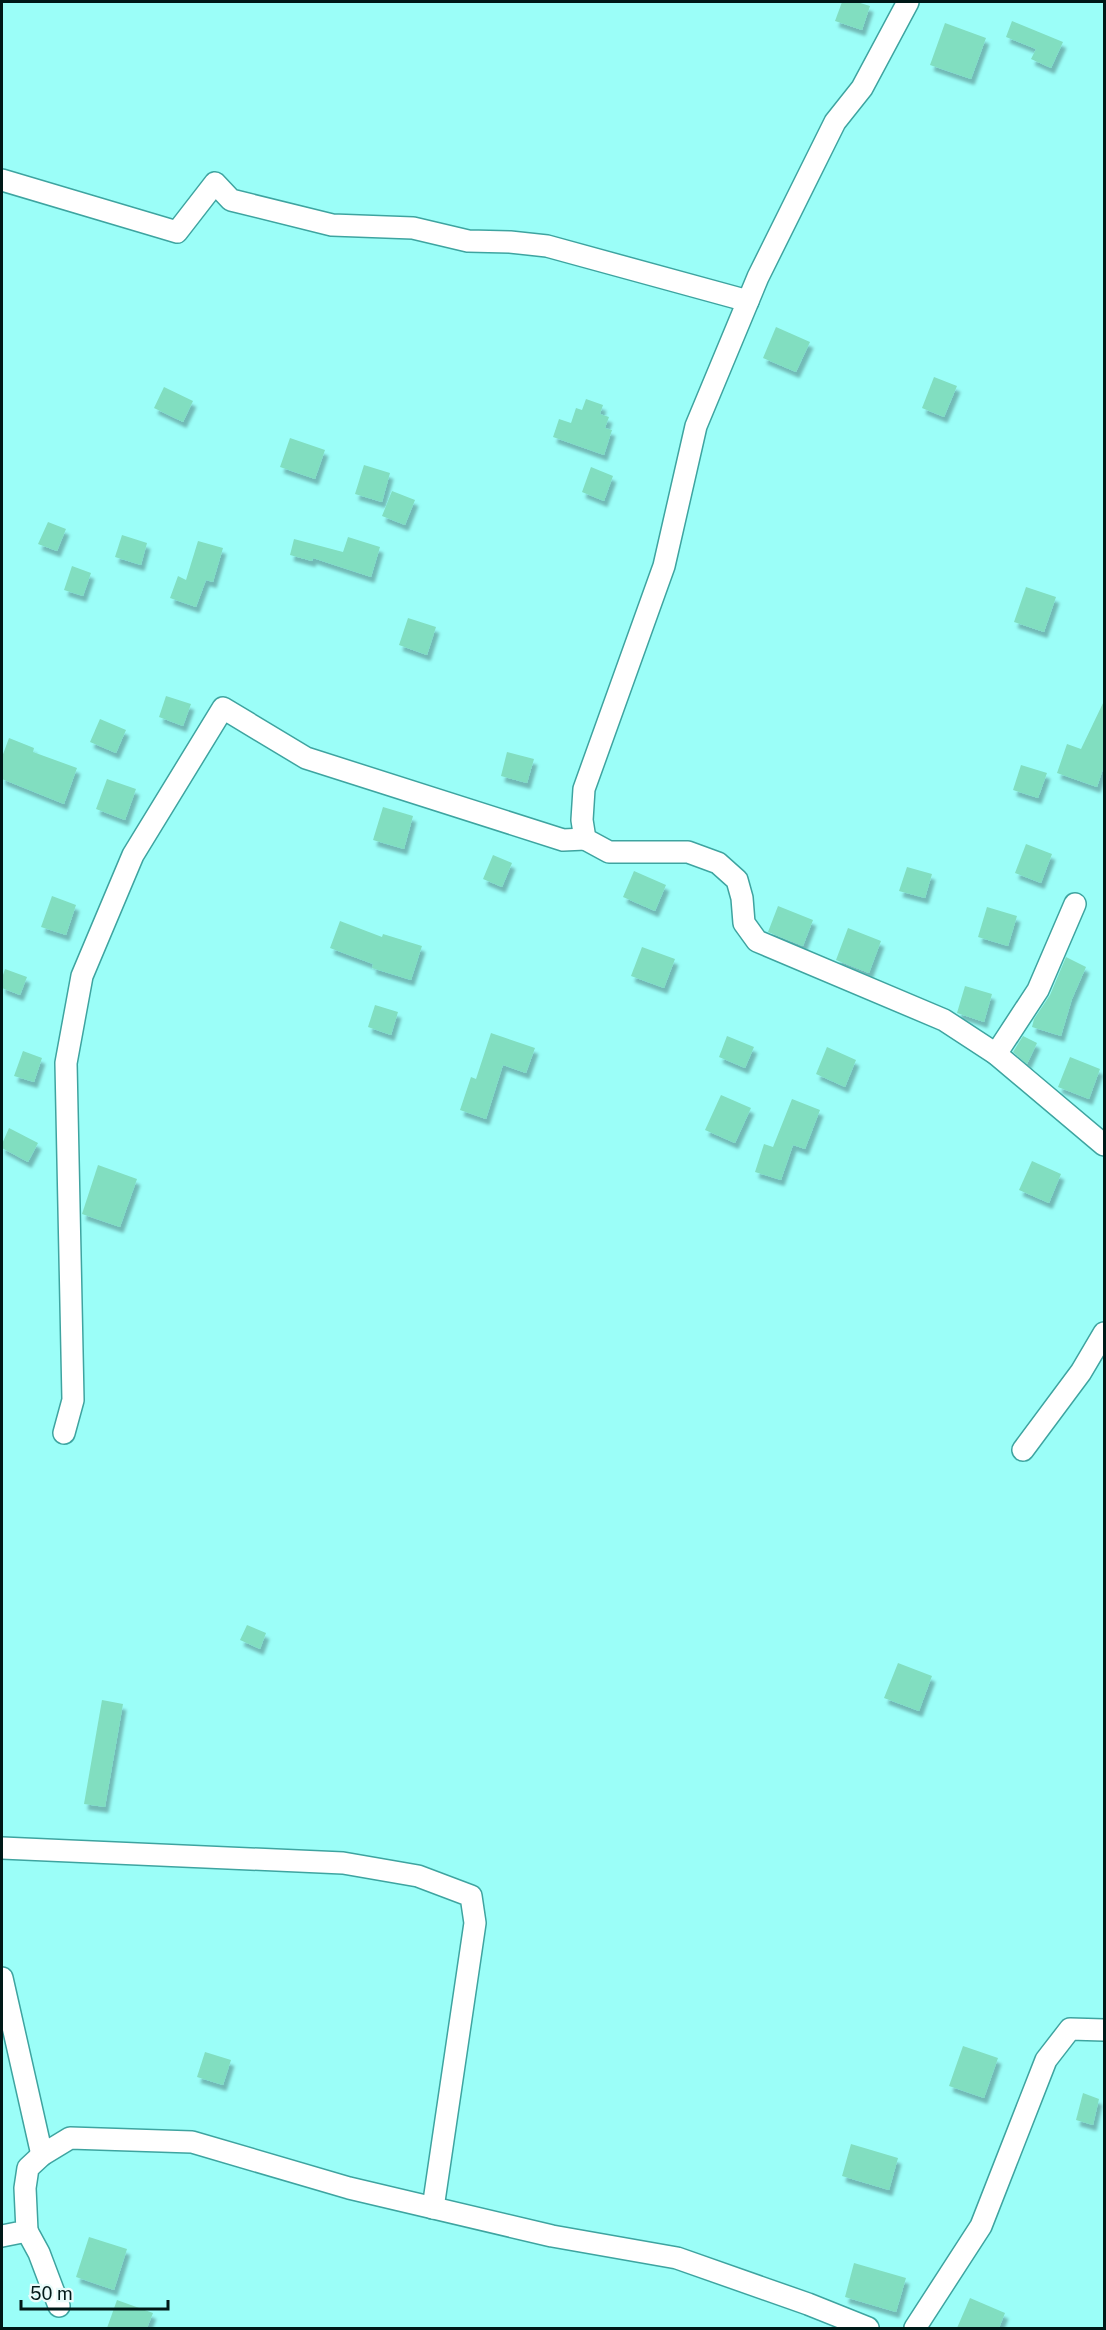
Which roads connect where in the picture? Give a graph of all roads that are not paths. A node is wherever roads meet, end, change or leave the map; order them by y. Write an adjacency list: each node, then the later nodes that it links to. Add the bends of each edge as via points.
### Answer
1 (908, 2): 3 (street, via 862,88 835,122)
2 (2, 180): 3 (street, via 177,232 215,183 231,200 332,225 413,228 468,241 547,246)
3 (748, 301): 4 (street, via 696,426 664,566 584,789)
4 (585, 839): 6 (street, via 609,852 688,852 718,863 737,880 744,923 756,941 944,1020); 9 (street, via 563,840 306,758 223,708 133,855 82,976 66,1063 72,1400)
5 (1075, 904): 6 (street, via 1038,990)
6 (996, 1054): 7 (street)
7 (1104, 1145)
8 (1104, 1333): 10 (street, via 1081,1372)
9 (64, 1433)
10 (1023, 1450)
11 (2, 1848): 15 (street, via 343,1863 418,1876 471,1896 475,1923)
12 (2, 1978): 14 (street)
13 (1104, 2030): 20 (street, via 1070,2029 1046,2060 981,2226)
14 (42, 2155): 15 (street, via 70,2138 192,2142); 16 (street, via 28,2168)
15 (432, 2208): 19 (street, via 552,2236 677,2258)
16 (27, 2230): 17 (street); 18 (street)
17 (2, 2236)
18 (59, 2306)
19 (868, 2328)
20 (915, 2328)

